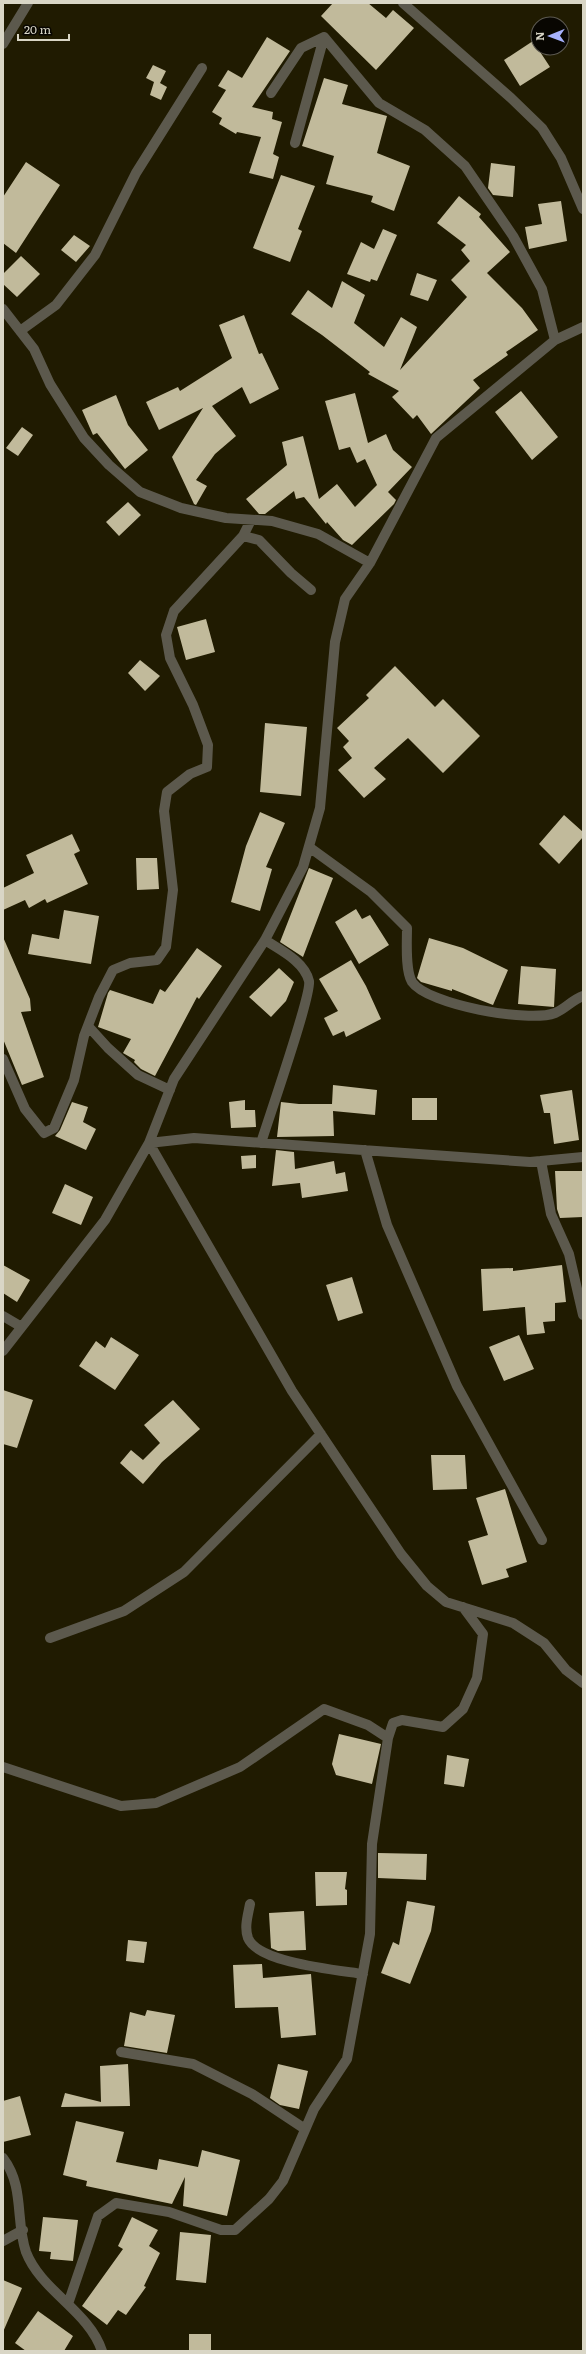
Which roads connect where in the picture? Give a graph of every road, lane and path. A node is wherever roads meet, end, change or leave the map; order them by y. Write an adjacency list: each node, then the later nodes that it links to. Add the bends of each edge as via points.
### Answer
1 (28, 3): 4 (street)
2 (403, 3): 8 (street, via 542,128 560,158)
3 (324, 37): 6 (street, via 300,48); 7 (street); 12 (street, via 379,103 425,130 465,166 513,236 542,289)
4 (3, 44)
5 (202, 68): 11 (street, via 136,173 95,255 56,305)
6 (271, 93)
7 (295, 143)
8 (583, 210)
9 (3, 309): 11 (street)
10 (583, 327): 12 (street)
11 (20, 332): 13 (street, via 34,350 67,414 84,438 109,465 140,492 181,508 226,518)
12 (555, 340): 15 (street, via 436,438)
13 (251, 520): 14 (street); 15 (street, via 272,521 318,534)
14 (243, 536): 16 (street, via 259,540); 20 (street, via 174,611 166,635 170,658 193,704 208,745 207,766 190,774 167,792 164,810 173,890 166,947 157,960 130,963 113,970)
15 (370, 563): 17 (street, via 345,599 335,642 320,808)
16 (311, 590)
17 (309, 847): 18 (street, via 303,867); 19 (street, via 371,892 407,928 408,963 412,982 426,992 480,1011 516,1016 554,1013 572,1000)
18 (265, 940): 22 (street, via 174,1079); 24 (street, via 301,965 309,982 302,1014)
19 (583, 996)
20 (88, 1026): 21 (street, via 68,1094 54,1128 44,1133 25,1109); 22 (street, via 138,1075)
21 (3, 1059)
22 (170, 1090): 23 (street)
23 (149, 1143): 24 (street, via 194,1138); 30 (street, via 105,1220); 32 (street, via 292,1391)
24 (261, 1143): 25 (street)
25 (365, 1150): 27 (street); 33 (street, via 387,1225 457,1386)
26 (583, 1157): 27 (street)
27 (541, 1161): 28 (street, via 551,1214 569,1254)
28 (583, 1315)
29 (3, 1316): 30 (street)
30 (20, 1326): 31 (street)
31 (3, 1351)
32 (321, 1434): 34 (street, via 401,1554 427,1586 446,1602); 35 (street, via 184,1572 124,1611)
33 (542, 1540)
34 (463, 1607): 36 (street, via 513,1623 544,1642 566,1670); 37 (street, via 483,1634 477,1678 463,1709 443,1727 402,1720 393,1723)
35 (50, 1638)
36 (583, 1683)
37 (388, 1738): 38 (street, via 368,1725 324,1709 240,1767 156,1803 122,1806); 40 (street, via 372,1844 370,1934)
38 (3, 1767)
39 (250, 1904): 40 (street, via 246,1923 248,1939 264,1954)
40 (363, 1974): 42 (street, via 347,2059 314,2109)
41 (121, 2052): 42 (street, via 193,2064 252,2094)
42 (305, 2129): 46 (street, via 283,2181 269,2199 235,2230 221,2230 169,2212 116,2203 98,2216)
43 (3, 2158): 44 (street, via 17,2184)
44 (23, 2230): 45 (street); 46 (street, via 26,2251 37,2270 47,2284)
45 (3, 2241)
46 (68, 2304): 47 (street, via 99,2343)
47 (102, 2351)

